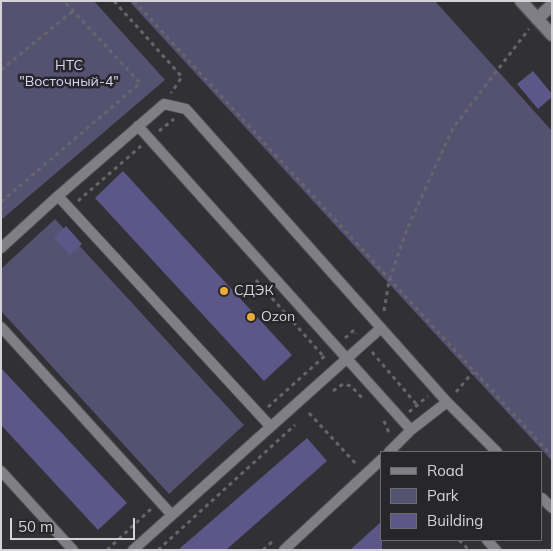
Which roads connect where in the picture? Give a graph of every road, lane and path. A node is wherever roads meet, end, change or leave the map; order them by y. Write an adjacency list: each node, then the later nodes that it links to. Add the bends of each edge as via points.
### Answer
1 (64, 1): 6 (path)
2 (114, 1): 10 (path, via 182,78)
3 (134, 1): 15 (path)
4 (521, 1): 7 (street)
5 (552, 5): 7 (street)
6 (72, 11): 9 (path); 13 (path, via 140,83)
7 (537, 19): 8 (street); 15 (path, via 453,128 406,229)
8 (552, 35)
9 (1, 70)
10 (164, 104): 11 (lane); 17 (lane, via 186,109)
11 (138, 126): 12 (lane); 18 (lane)
12 (58, 196): 14 (lane); 26 (lane)
13 (1, 202)
14 (1, 248)
15 (389, 281): 17 (path); 19 (path)
16 (1, 327): 39 (lane)
17 (381, 328): 18 (lane); 21 (lane)
18 (347, 357): 26 (lane); 27 (lane)
19 (473, 372): 21 (path); 31 (path)
20 (328, 395): 23 (path, via 343,384 351,386)
21 (447, 402): 27 (lane); 30 (lane)
22 (315, 407): 24 (path)
23 (371, 407)
24 (309, 413): 34 (path); 43 (path)
25 (377, 414): 28 (path, via 390,434)
26 (270, 426): 39 (lane)
27 (411, 430): 29 (lane)
28 (386, 441)
29 (390, 451)
30 (496, 451)
31 (552, 456)
32 (364, 460): 34 (path)
33 (380, 461): 45 (lane)
34 (357, 466): 36 (path)
35 (1, 471): 41 (lane)
36 (350, 472)
37 (543, 499): 38 (lane)
38 (552, 508)
39 (171, 514): 42 (lane)
40 (277, 537): 44 (path)
41 (73, 550)
42 (133, 550)
43 (158, 550)
44 (263, 550)
45 (284, 550)

